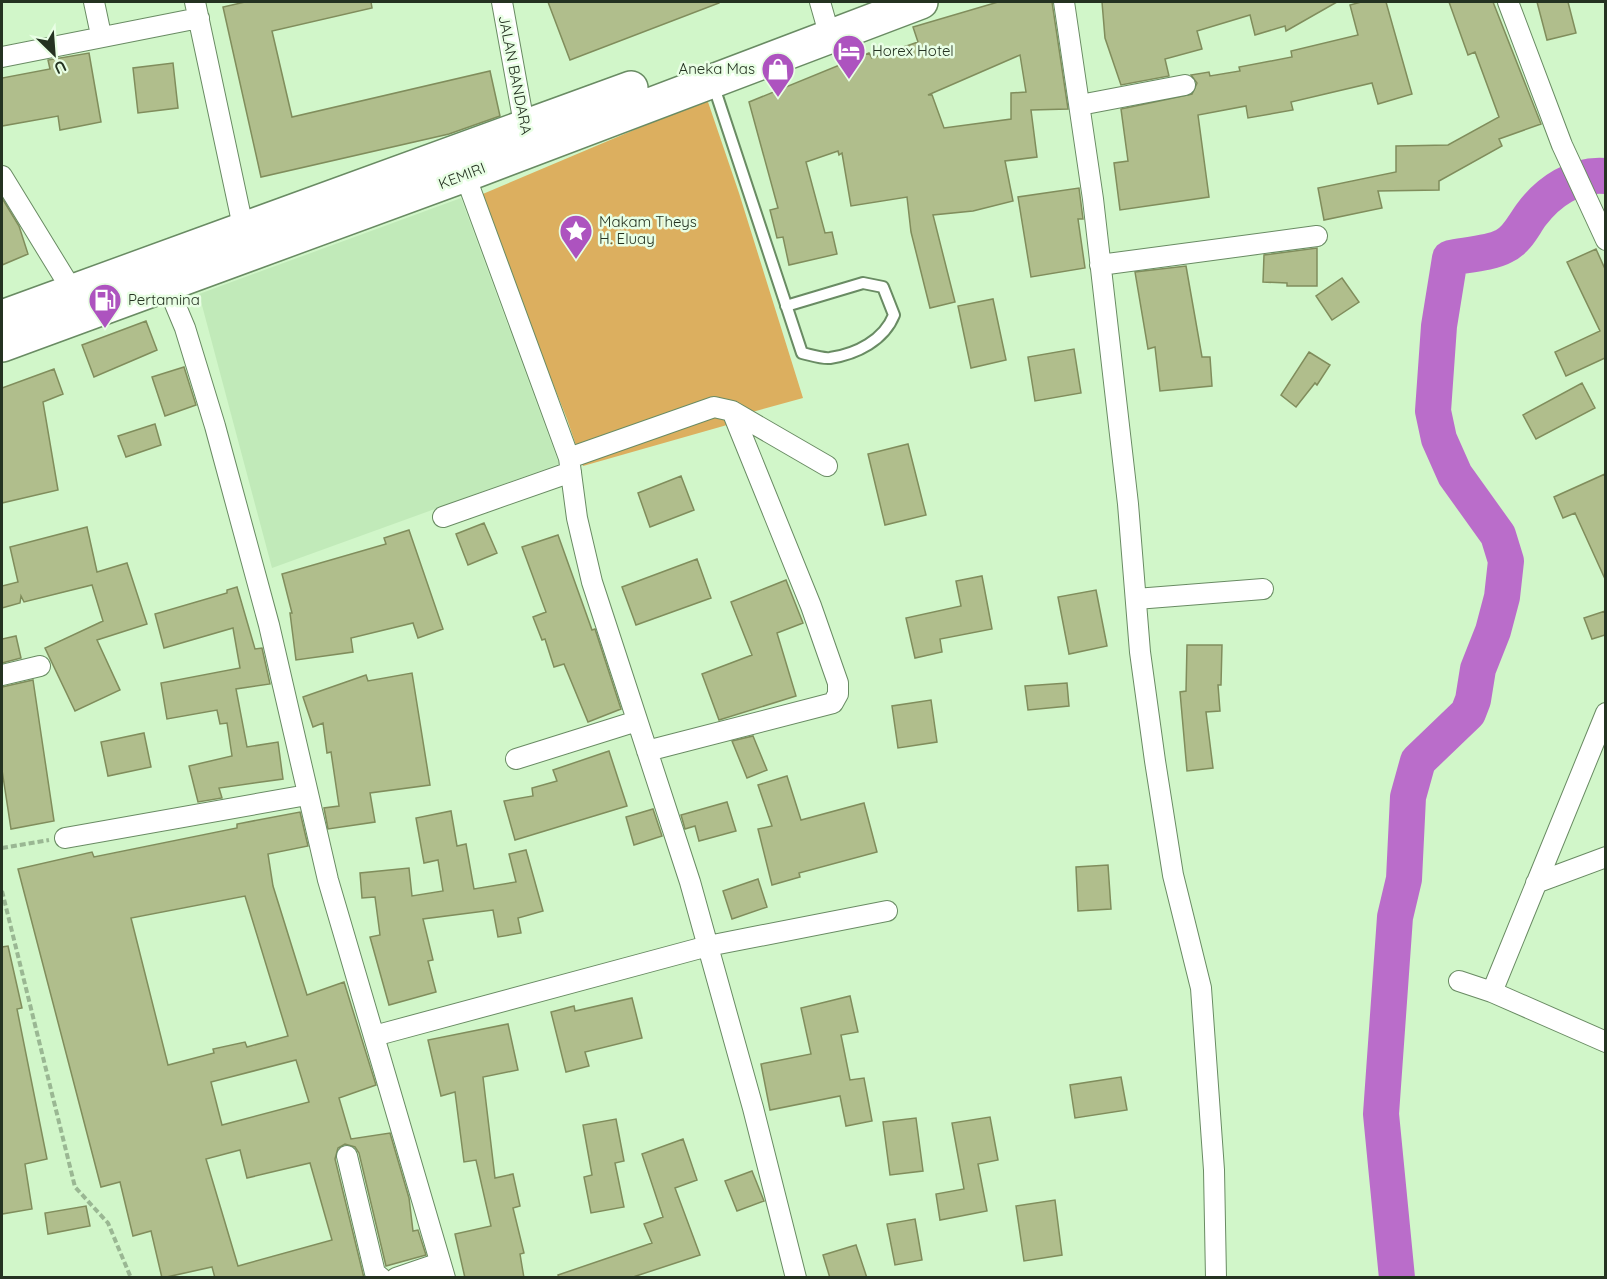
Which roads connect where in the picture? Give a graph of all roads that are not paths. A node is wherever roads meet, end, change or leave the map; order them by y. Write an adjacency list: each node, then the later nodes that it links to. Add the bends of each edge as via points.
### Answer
1 (94, 2): 9 (street)
2 (502, 2): 14 (street, JALAN BANDARA)
3 (860, 2): 8 (highway, KEMIRI)
4 (921, 2): 8 (highway, KEMIRI)
5 (1064, 2): 13 (street)
6 (1508, 2): 17 (street, via 1562,145)
7 (197, 10): 9 (street); 19 (street)
8 (825, 18): 11 (highway, KEMIRI); 14 (highway, KEMIRI, via 662,78)
9 (101, 35): 10 (street)
10 (2, 57)
11 (712, 82): 14 (highway, KEMIRI); 23 (lane)
12 (1185, 85): 13 (street)
13 (1080, 105): 20 (street)
14 (527, 137): 15 (highway, KEMIRI); 19 (highway, KEMIRI)
15 (465, 175): 19 (highway, KEMIRI); 26 (street)
16 (2, 176): 22 (street)
17 (1603, 233)
18 (1317, 236): 20 (street)
19 (247, 242): 21 (highway, KEMIRI); 22 (highway, KEMIRI)
20 (1100, 265): 30 (street)
21 (167, 285): 22 (highway, KEMIRI); 37 (street, via 212,415 269,625)
22 (80, 303): 24 (highway, KEMIRI)
23 (786, 306): 23 (lane, via 802,353 828,358 878,339 894,315 883,287 863,283)
24 (2, 335)
25 (732, 411): 26 (street, via 714,407); 27 (street); 35 (street, via 811,606 838,682 838,694 833,703)
26 (570, 465): 28 (street); 34 (street, via 592,582)
27 (827, 466)
28 (442, 517)
29 (1263, 589): 30 (street)
30 (1136, 598): 52 (street, via 1166,837 1201,988 1214,1170)
31 (39, 666): 32 (street)
32 (2, 675)
33 (1605, 713): 40 (street)
34 (637, 720): 35 (street); 36 (street)
35 (647, 751): 42 (street)
36 (516, 759)
37 (307, 795): 38 (street); 45 (street)
38 (65, 838)
39 (1605, 857): 40 (street)
40 (1536, 883): 44 (street)
41 (887, 911): 42 (street)
42 (708, 946): 45 (street); 51 (street)
43 (1459, 981): 44 (street)
44 (1492, 992): 46 (street)
45 (374, 1036): 48 (street)
46 (1605, 1042)
47 (347, 1156): 49 (street, via 375,1273)
48 (442, 1270): 50 (street)
49 (381, 1278)
50 (396, 1278)
51 (796, 1278)
52 (1216, 1278)

